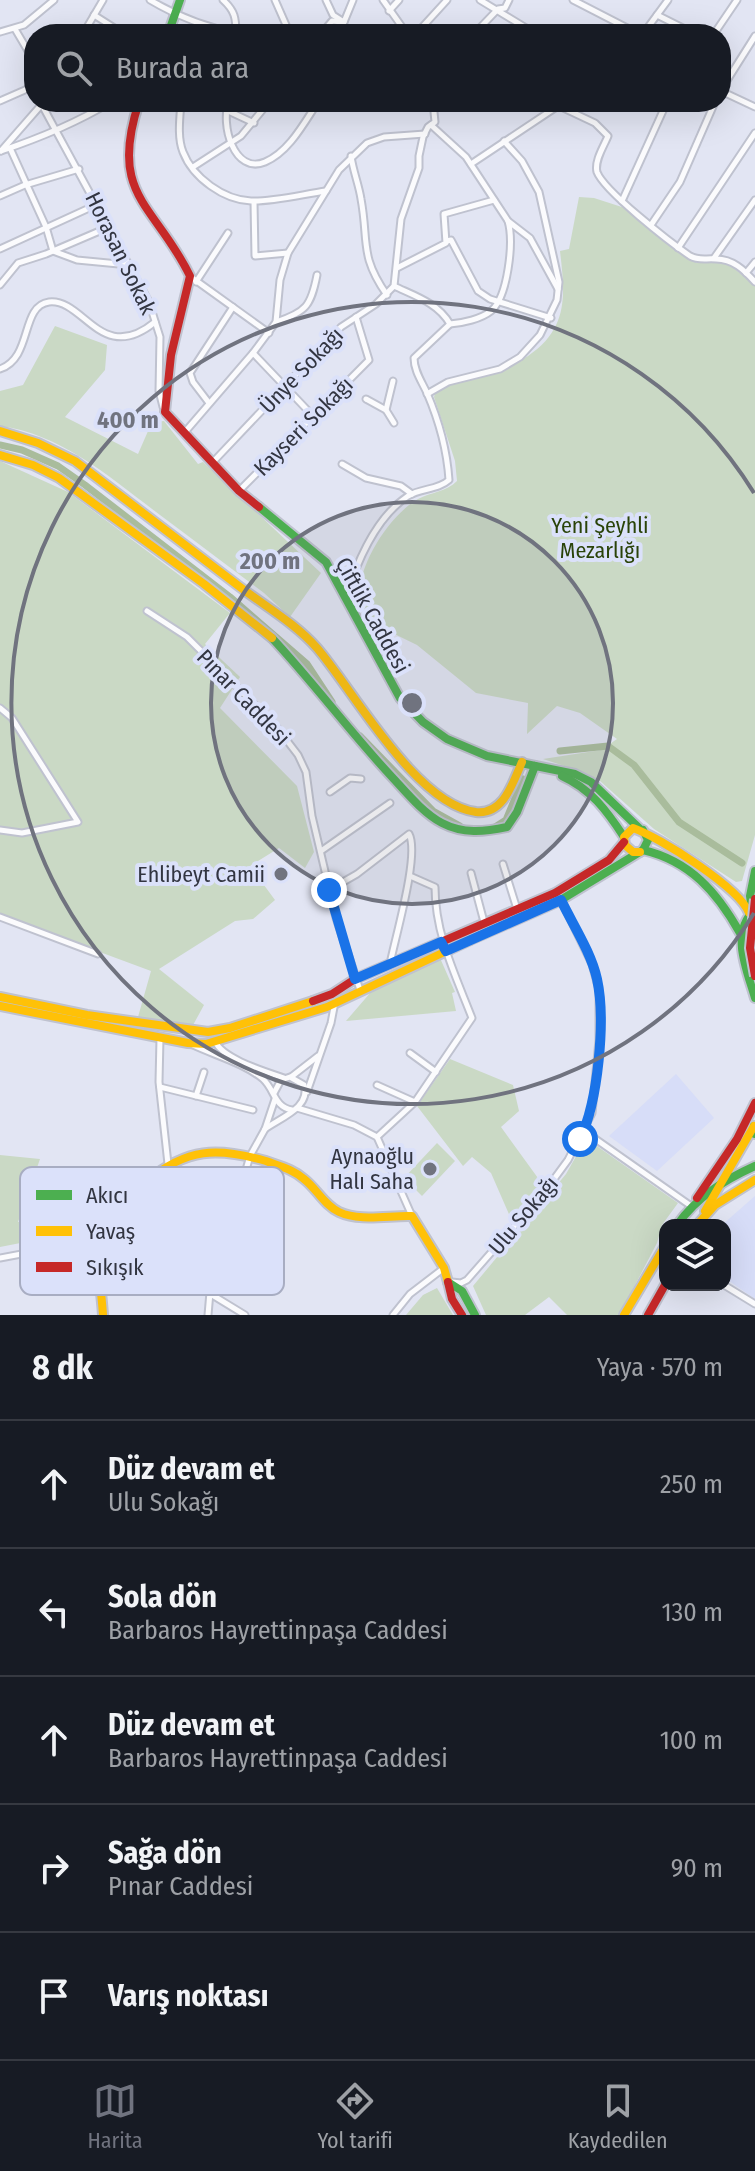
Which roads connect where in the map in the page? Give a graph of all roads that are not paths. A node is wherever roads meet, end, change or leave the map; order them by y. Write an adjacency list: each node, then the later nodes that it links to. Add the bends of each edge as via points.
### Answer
1 (54, 0): 38 (street)
2 (150, 0): 20 (street)
3 (180, 0): 20 (street)
4 (223, 0): 27 (street, via 233,11)
5 (275, 0): 28 (street)
6 (326, 0): 22 (street, via 333,15)
7 (353, 0): 22 (street)
8 (383, 0): 18 (street)
9 (399, 0): 18 (street)
10 (447, 0): 31 (street)
11 (480, 0): 17 (street)
12 (509, 0): 17 (street)
13 (573, 0): 34 (street)
14 (668, 0): 21 (street)
15 (737, 0): 37 (street)
16 (99, 1): 19 (street)
17 (498, 9): 32 (street); 33 (street)
18 (389, 11): 30 (street)
19 (94, 15): 23 (street); 24 (street)
20 (175, 15): 25 (street); 26 (street)
21 (657, 15): 35 (street); 36 (street)
22 (344, 22): 29 (street)
23 (89, 24)
24 (108, 24)
25 (172, 24)
26 (196, 24)
27 (235, 24)
28 (286, 24)
29 (329, 24)
30 (399, 24)
31 (425, 24)
32 (484, 24)
33 (521, 24)
34 (621, 24)
35 (649, 24)
36 (675, 24)
37 (721, 24)
38 (15, 29): 39 (street); 41 (street)
39 (0, 32)
40 (755, 36): 42 (street)
41 (24, 44)
42 (731, 75)
43 (24, 90): 45 (street)
44 (731, 96): 46 (street)
45 (0, 101)
46 (755, 107)
47 (35, 112): 69 (street)
48 (48, 112): 63 (street, Horasan Sokak)
49 (92, 112): 63 (street)
50 (136, 112): 98 (street, via 130,138 131,181)
51 (181, 112): 72 (street, via 183,152)
52 (226, 112): 67 (street)
53 (237, 112): 61 (street)
54 (262, 112): 61 (street)
55 (311, 112): 67 (street, via 280,154 267,161 248,163)
56 (434, 112): 62 (street)
57 (548, 112): 66 (street)
58 (576, 112): 79 (street, via 608,136 597,172)
59 (662, 112): 79 (street)
60 (711, 112): 83 (street, via 680,182)
61 (254, 123): 67 (street)
62 (431, 125): 65 (street); 71 (street)
63 (57, 130): 68 (street); 73 (street, Horasan Sokak)
64 (755, 133): 88 (street)
65 (425, 134): 70 (street, via 384,137); 95 (street, via 401,219)
66 (504, 141): 71 (street); 102 (street, via 539,192)
67 (231, 144): 72 (street)
68 (10, 148): 69 (street); 74 (street)
69 (0, 151)
70 (351, 156): 75 (street); 103 (street, via 368,265)
71 (471, 164): 77 (street)
72 (193, 167): 80 (street, via 219,192)
73 (79, 169): 74 (street); 81 (street, Horasan Sokak)
74 (25, 185): 76 (street); 84 (street)
75 (326, 191): 80 (street); 91 (street)
76 (0, 196)
77 (494, 200): 82 (street); 87 (street, via 444,214)
78 (755, 200): 92 (street)
79 (622, 201): 83 (street)
80 (254, 202): 91 (street, via 255,256)
81 (98, 204): 84 (street); 85 (street, Horasan Sokak)
82 (508, 221): 102 (street, via 530,238); 104 (street, via 509,251)
83 (651, 225): 88 (street)
84 (46, 227): 89 (street); 90 (street)
85 (109, 227): 90 (street); 94 (street, Horasan Sokak)
86 (228, 233): 98 (street)
87 (447, 241): 95 (street); 104 (street, via 478,291)
88 (678, 248): 92 (street, via 696,259)
89 (0, 249)
90 (53, 251): 94 (street, via 77,260); 100 (street, via 18,263)
91 (288, 253): 109 (street)
92 (714, 258): 96 (street)
93 (755, 262): 96 (street)
94 (130, 265): 108 (street, Horasan Sokak)
95 (396, 268): 101 (street)
96 (746, 273): 99 (street)
97 (317, 275): 109 (street, via 307,306)
98 (193, 279): 105 (street); 120 (street, via 171,355)
99 (755, 282)
100 (0, 285)
101 (394, 286): 103 (street, Ünye Sokağı); 110 (street, via 430,303)
102 (558, 289): 107 (street)
103 (387, 295): 106 (street, Ünye Sokağı)
104 (499, 303): 107 (street); 110 (street, via 489,313)
105 (233, 307): 111 (street); 118 (street, via 190,373)
106 (356, 317): 115 (street, Ünye Sokağı); 121 (street, Kayseri Sokağı, via 369,360)
107 (551, 318): 116 (street, via 520,357)
108 (155, 322): 113 (street, via 139,333 120,336 98,331 66,306 42,304 32,315 19,354); 120 (street, Horasan Sokak)
109 (276, 322): 111 (street)
110 (450, 324): 116 (street, via 414,358)
111 (269, 333): 112 (street)
112 (253, 353): 115 (street); 118 (street)
113 (0, 369)
114 (393, 381): 119 (street)
115 (285, 386): 121 (street); 126 (street, Ünye Sokağı)
116 (427, 394): 129 (street, via 449,480)
117 (366, 399): 119 (street)
118 (209, 403): 124 (street)
119 (386, 410): 122 (street)
120 (165, 412): 124 (street, Çiftlik Caddesi)
121 (313, 416): 128 (street, Kayseri Sokağı)
122 (394, 423)
123 (0, 431): 133 (street, via 75,461 308,639 361,712 442,797 471,811 494,809)
124 (185, 432): 126 (street, Çiftlik Caddesi)
125 (0, 455): 134 (street, via 59,478 252,621 294,658 348,729 409,795 445,825 483,832 507,827)
126 (213, 462): 128 (street, Çiftlik Caddesi)
127 (342, 464): 129 (street)
128 (239, 491): 130 (street, Çiftlik Caddesi, via 326,562)
129 (412, 494): 130 (street, via 386,519 364,552)
130 (346, 598): 133 (street, Çiftlik Caddesi, via 400,698 423,722 487,756)
131 (147, 611): 141 (street, Pınar Caddesi, via 187,637 290,743 306,772)
132 (0, 708): 138 (street, via 12,718 78,822 22,833)
133 (522, 762): 134 (street, Çiftlik Caddesi)
134 (535, 766): 139 (street, Çiftlik Caddesi, via 591,782); 140 (street, Çiftlik Caddesi, via 586,787)
135 (361, 779): 136 (street, via 350,778)
136 (330, 792)
137 (390, 803): 141 (street)
138 (0, 830)
139 (641, 830): 140 (street, via 630,830); 142 (street, via 648,840); 151 (street, Çiftlik Caddesi)
140 (624, 839): 142 (street, via 629,851); 150 (street, via 606,862)
141 (321, 851): 147 (street, Pınar Caddesi)
142 (642, 851): 149 (street); 154 (street, via 666,855 705,883 720,897)
143 (503, 864): 150 (street)
144 (755, 871): 151 (street)
145 (471, 873): 153 (street)
146 (410, 876): 147 (street, via 409,834); 155 (street, via 435,887); 158 (street)
147 (329, 890): 160 (street, Pınar Caddesi)
148 (755, 899): 159 (street, bridge, via 750,948)
149 (561, 900): 155 (street); 187 (street, Ulu Sokağı, via 599,990 594,1100)
150 (517, 910): 153 (street)
151 (752, 911): 154 (street, via 743,921)
152 (0, 917): 157 (street)
153 (485, 923): 155 (street)
154 (741, 936): 156 (street); 164 (street)
155 (444, 946): 158 (street); 161 (street); 172 (street, via 472,1018)
156 (755, 951)
157 (98, 954)
158 (389, 966): 160 (street)
159 (755, 976)
160 (355, 979): 161 (street, Pınar Caddesi); 163 (street)
161 (360, 990): 163 (street)
162 (0, 997): 163 (street, via 208,1032)
163 (333, 998): 167 (street, via 286,1022); 170 (street, via 331,1023)
164 (755, 998)
165 (0, 1006): 166 (street)
166 (160, 1038): 168 (street); 175 (street)
167 (215, 1041): 168 (street); 173 (street, via 223,1052)
168 (188, 1043): 177 (street, via 252,1071)
169 (410, 1053): 172 (street)
170 (318, 1056): 173 (street); 178 (street)
171 (204, 1072): 176 (street)
172 (436, 1072): 179 (street)
173 (288, 1078): 177 (street, via 277,1084); 178 (street, via 304,1085)
174 (377, 1085): 179 (street)
175 (160, 1087): 176 (street); 191 (street)
176 (196, 1096): 182 (street)
177 (275, 1096): 181 (street, via 282,1107); 186 (street)
178 (306, 1097): 181 (street); 183 (street)
179 (415, 1102): 189 (street)
180 (755, 1103): 198 (street)
181 (294, 1109): 183 (street); 186 (street)
182 (253, 1110)
183 (324, 1114): 189 (street)
184 (755, 1118): 198 (street)
185 (755, 1126): 188 (street); 199 (street)
186 (265, 1129): 190 (street)
187 (584, 1131): 200 (street); 209 (street, Ulu Sokağı, via 546,1190 474,1273 461,1283)
188 (755, 1134)
189 (377, 1137): 201 (street)
190 (250, 1156): 191 (street, via 219,1149); 194 (street); 195 (street)
191 (168, 1164): 193 (street)
192 (755, 1166): 199 (street)
193 (164, 1167)
194 (247, 1167)
195 (279, 1167)
196 (284, 1169): 201 (street, via 298,1174 346,1215)
197 (755, 1180): 204 (street)
198 (708, 1183): 200 (street)
199 (719, 1186): 200 (street); 203 (street)
200 (692, 1207): 202 (street)
201 (412, 1216): 208 (street)
202 (682, 1219)
203 (701, 1219)
204 (702, 1219)
205 (20, 1254): 207 (street)
206 (659, 1256): 222 (street)
207 (0, 1258)
208 (444, 1268): 209 (street); 219 (street)
209 (448, 1282): 220 (street); 221 (street, via 462,1291)
210 (731, 1289): 215 (street)
211 (662, 1291): 223 (street)
212 (102, 1295): 216 (street)
213 (210, 1295): 217 (street)
214 (212, 1295): 218 (street)
215 (755, 1304)
216 (103, 1315)
217 (208, 1315)
218 (245, 1315)
219 (393, 1315)
220 (462, 1315)
221 (475, 1315)
222 (624, 1315)
223 (648, 1315)

